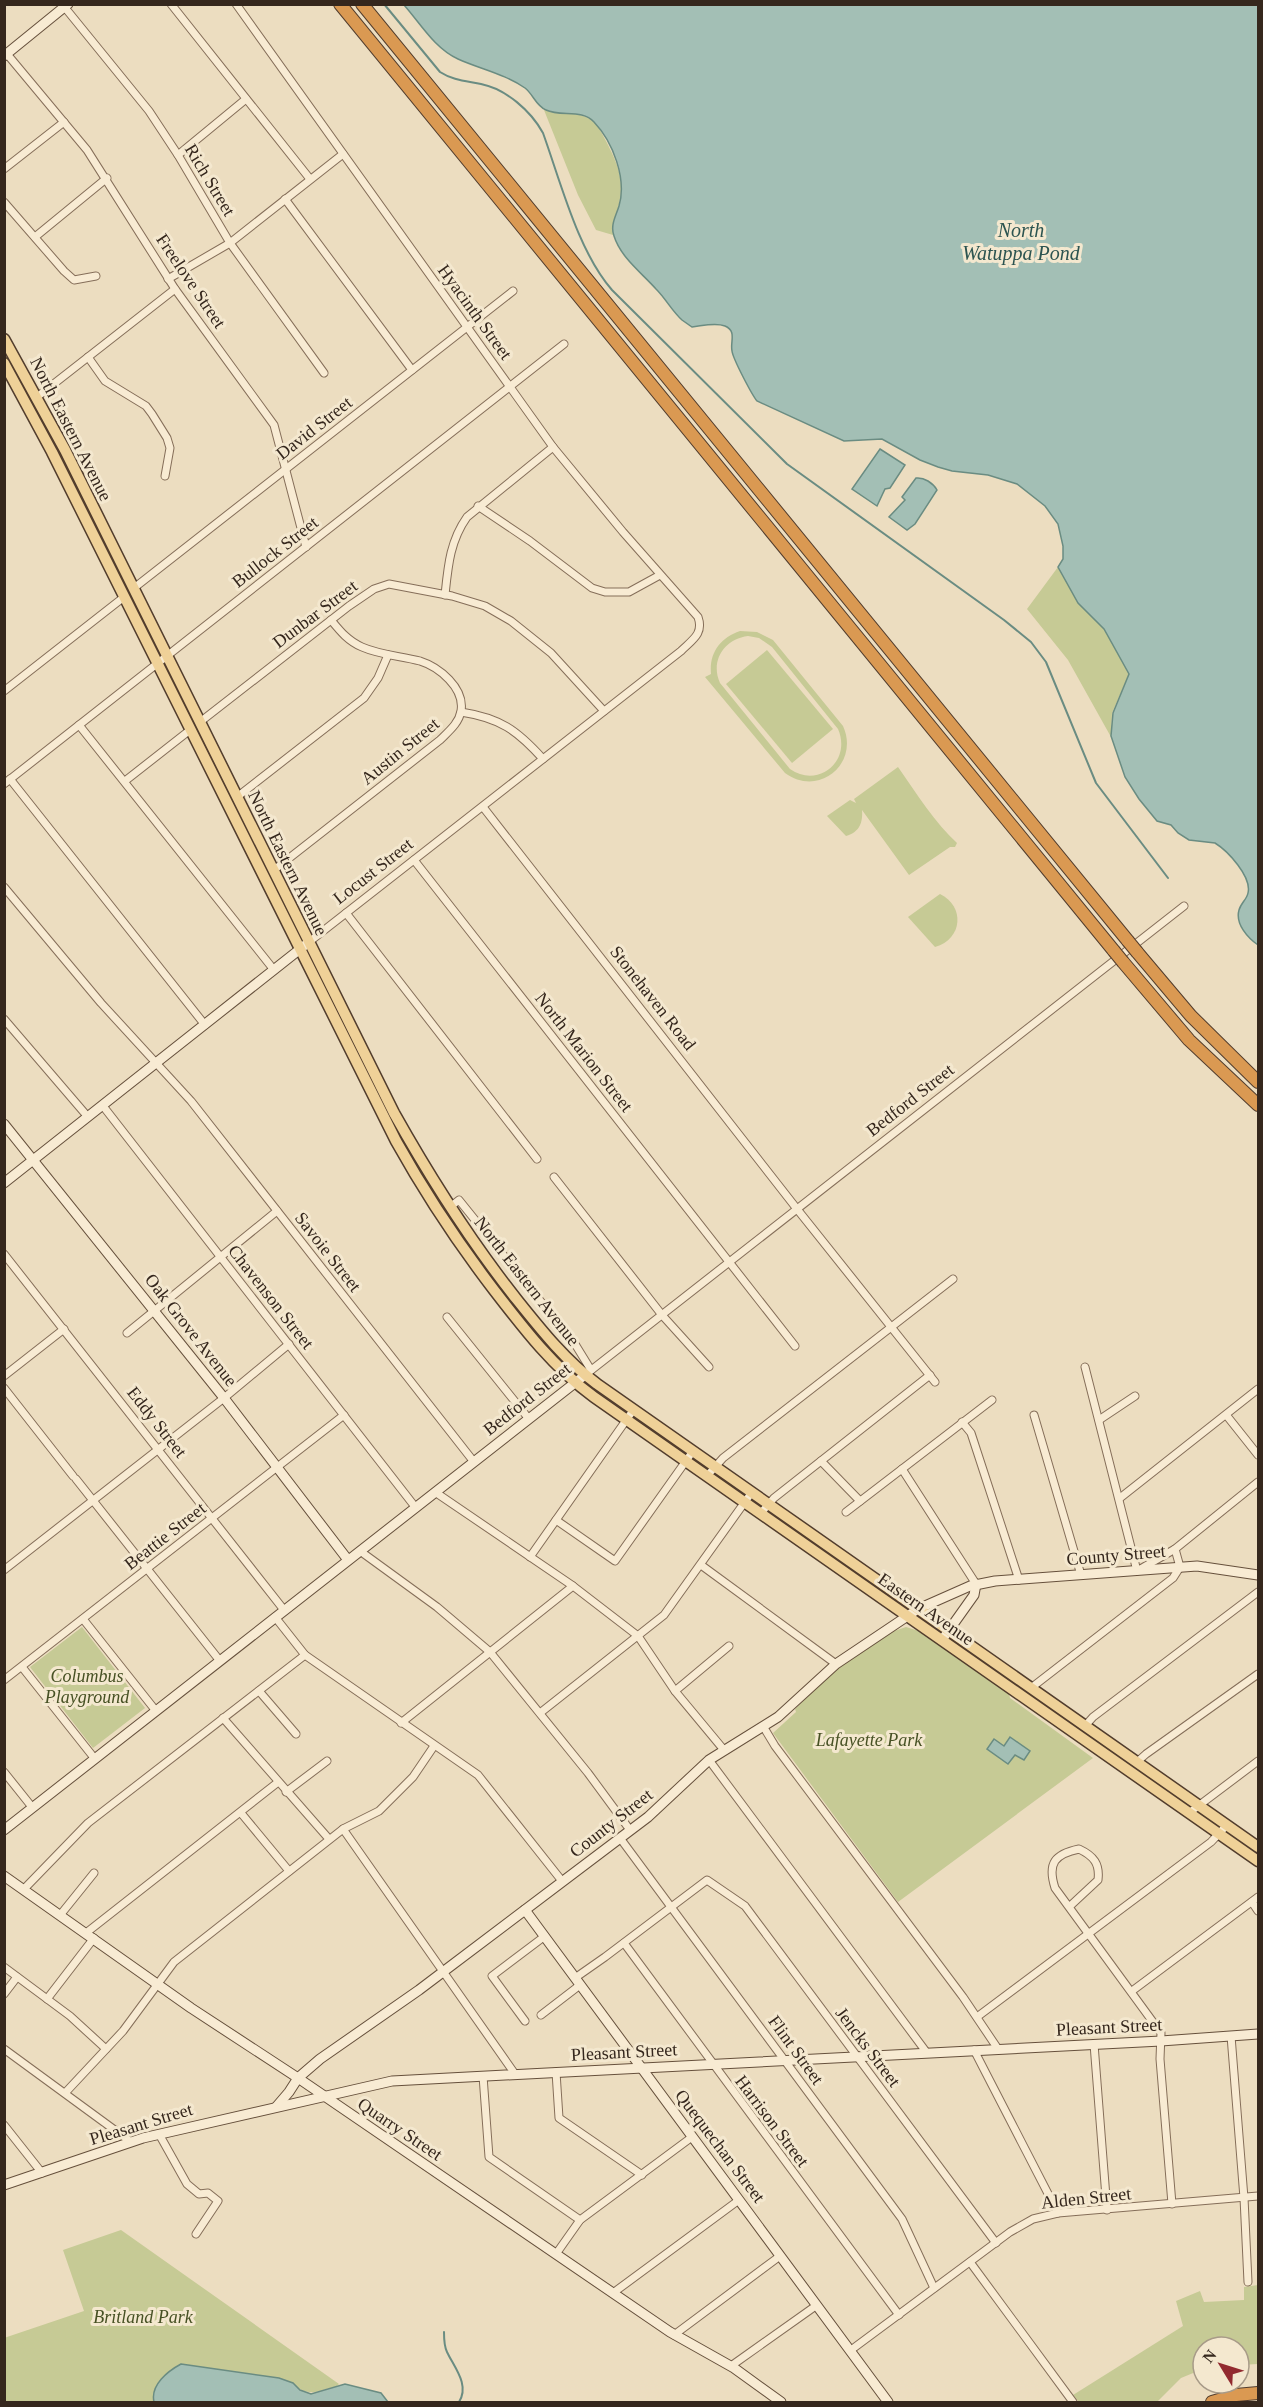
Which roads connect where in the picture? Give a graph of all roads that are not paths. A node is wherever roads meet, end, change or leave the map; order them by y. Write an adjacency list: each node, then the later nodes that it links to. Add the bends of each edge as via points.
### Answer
1 (171, 4): 7 (street)
2 (236, 4): 9 (street, Hyacinth Street)
3 (340, 4): 68 (highway, bridge, via 1123,962 1189,1040)
4 (362, 4): 67 (highway, bridge, via 1128,941 1191,1016)
5 (65, 6): 6 (street); 10 (street, Rich Street, via 149,111)
6 (6, 55): 8 (street, Freelove Street)
7 (246, 99): 10 (street); 13 (street)
8 (64, 122): 11 (street); 12 (street, Freelove Street)
9 (343, 154): 13 (street); 22 (street, Hyacinth Street)
10 (178, 155): 17 (street, Rich Street)
11 (4, 169)
12 (107, 178): 16 (street); 19 (street, Freelove Street)
13 (310, 179): 14 (street)
14 (285, 199): 17 (street); 27 (street)
15 (4, 202): 16 (street)
16 (35, 237): 18 (street, via 74,280)
17 (230, 243): 19 (street); 28 (street, Rich Street)
18 (96, 276)
19 (168, 279): 20 (street, Freelove Street)
20 (175, 289): 25 (street); 32 (street, Freelove Street, via 274,425)
21 (513, 291): 22 (street, David Street)
22 (468, 328): 27 (street, David Street); 29 (street, Hyacinth Street)
23 (4, 339): 30 (main road, North Eastern Avenue)
24 (564, 344): 29 (street, Bullock Street)
25 (88, 357): 30 (street); 33 (street, via 105,381 146,406 152,414 170,448)
26 (4, 363): 39 (main road, North Eastern Avenue)
27 (412, 370): 32 (street, David Street)
28 (324, 373)
29 (510, 386): 31 (street, Hyacinth Street); 35 (street, Bullock Street)
30 (37, 397): 37 (main road, North Eastern Avenue)
31 (553, 447): 34 (street); 36 (street, Hyacinth Street)
32 (286, 469): 35 (street, Freelove Street); 37 (street, David Street)
33 (165, 476)
34 (478, 506): 36 (street, via 592,588 629,592); 38 (street, via 458,530 448,560)
35 (306, 547): 42 (street, Bullock Street)
36 (660, 575): 41 (street, Hyacinth Street, via 698,617)
37 (134, 588): 42 (main road, North Eastern Avenue)
38 (445, 595): 40 (street, Dunbar Street, via 390,584 374,589); 46 (street, Dunbar Street, via 485,606 511,621 551,653)
39 (124, 597): 44 (main road, North Eastern Avenue); 45 (street)
40 (331, 620): 43 (street, Austin Street, via 347,638); 48 (street, Dunbar Street)
41 (701, 628): 46 (street, Locust Street, via 681,651)
42 (166, 655): 44 (street, Bullock Street); 48 (main road, North Eastern Avenue)
43 (388, 655): 47 (street, Austin Street, via 422,662 440,671 456,689); 54 (street, via 364,698)
44 (157, 663): 49 (street, Bullock Street); 50 (main road, North Eastern Avenue)
45 (4, 691)
46 (604, 711): 51 (street, Locust Street)
47 (461, 712): 51 (street, via 503,723); 57 (street, Austin Street, via 454,727 440,740)
48 (200, 722): 54 (main road, North Eastern Avenue)
49 (80, 725): 52 (street); 53 (street, Bullock Street)
50 (190, 730): 52 (street); 62 (main road, North Eastern Avenue)
51 (543, 759): 55 (street, Locust Street)
52 (125, 781): 63 (street)
53 (8, 782): 65 (street)
54 (237, 796): 57 (main road, North Eastern Avenue)
55 (483, 807): 56 (street, Locust Street); 77 (street, Stonehaven Road)
56 (414, 860): 60 (street, Locust Street); 81 (street, North Marion Street)
57 (274, 870): 61 (main road, North Eastern Avenue)
58 (4, 887): 66 (street, Savoie Street)
59 (1184, 906): 77 (street, Bedford Street)
60 (346, 913): 61 (street, Locust Street); 73 (street)
61 (309, 942): 62 (street, Locust Street); 76 (main road, North Eastern Avenue, via 394,1113)
62 (300, 950): 63 (street, Locust Street); 96 (main road, North Eastern Avenue, via 384,1120 436,1209 507,1308)
63 (274, 970): 65 (street, Locust Street)
64 (4, 1019): 70 (street)
65 (205, 1025): 66 (street, Locust Street)
66 (154, 1064): 69 (street, Locust Street); 78 (street, Savoie Street, via 190,1101)
67 (1258, 1082)
68 (1258, 1105)
69 (103, 1106): 70 (street, Locust Street); 80 (street, Chavenson Street)
70 (88, 1117): 72 (street, Locust Street)
71 (4, 1124): 72 (street, Oak Grove Avenue)
72 (33, 1159): 75 (street, Locust Street); 83 (street, Oak Grove Avenue)
73 (537, 1159)
74 (554, 1177): 84 (street)
75 (4, 1183)
76 (450, 1207): 93 (main road, North Eastern Avenue, via 530,1317 551,1342); 93 (street, via 459,1200 575,1344)
77 (797, 1209): 81 (street, Bedford Street); 86 (street, Stonehaven Road)
78 (277, 1211): 80 (street); 116 (street, Savoie Street)
79 (4, 1254): 87 (street, Eddy Street)
80 (220, 1257): 83 (street); 89 (street, Chavenson Street)
81 (730, 1263): 84 (street, Bedford Street); 90 (street, North Marion Street)
82 (953, 1279): 86 (street)
83 (154, 1311): 88 (street); 101 (street, Oak Grove Avenue)
84 (662, 1315): 91 (street); 93 (street, Bedford Street)
85 (447, 1317): 107 (street)
86 (890, 1326): 94 (street, Stonehaven Road); 117 (street)
87 (64, 1329): 95 (street); 111 (street, Eddy Street)
88 (127, 1333)
89 (289, 1344): 101 (street); 104 (street, Chavenson Street)
90 (795, 1346)
91 (709, 1366)
92 (1086, 1368): 109 (street)
93 (588, 1373): 96 (street, Bedford Street); 103 (main road, Eastern Avenue)
94 (930, 1375): 97 (street, Stonehaven Road); 115 (street)
95 (4, 1376)
96 (575, 1382): 107 (street, Bedford Street); 108 (main road, Eastern Avenue)
97 (935, 1382)
98 (4, 1388): 125 (street)
99 (1258, 1389): 106 (street)
100 (1135, 1396): 109 (street)
101 (224, 1398): 111 (street); 118 (street, Oak Grove Avenue)
102 (992, 1400): 110 (street)
103 (634, 1409): 108 (street); 112 (main road, Eastern Avenue)
104 (344, 1415): 118 (street, Beattie Street); 129 (street, Chavenson Street)
105 (1034, 1415): 144 (street)
106 (1227, 1416): 113 (street); 124 (street)
107 (529, 1419): 116 (street, Bedford Street)
108 (627, 1419): 114 (main road, Eastern Avenue); 133 (street)
109 (1099, 1420): 124 (street)
110 (962, 1422): 119 (street); 145 (street, via 971,1433)
111 (159, 1449): 125 (street); 132 (street, Eddy Street)
112 (693, 1451): 114 (street); 117 (main road, Eastern Avenue)
113 (1258, 1455)
114 (686, 1461): 120 (main road, Eastern Avenue); 133 (street, via 615,1561)
115 (821, 1461): 126 (street); 128 (street)
116 (474, 1462): 122 (street, Bedford Street)
117 (715, 1466): 120 (street); 123 (main road, Eastern Avenue)
118 (277, 1467): 132 (street, Beattie Street); 137 (street, Oak Grove Avenue)
119 (902, 1469): 126 (street); 146 (street)
120 (707, 1476): 127 (main road, Eastern Avenue)
121 (1258, 1482): 134 (street)
122 (435, 1492): 129 (street, Bedford Street); 136 (street)
123 (752, 1492): 127 (street); 128 (main road, Eastern Avenue)
124 (1120, 1498): 142 (street)
125 (93, 1501): 140 (street); 141 (street)
126 (860, 1501): 130 (street)
127 (745, 1502): 131 (main road, Eastern Avenue); 138 (street)
128 (768, 1503): 131 (street); 149 (main road, Eastern Avenue)
129 (416, 1508): 135 (street, Bedford Street)
130 (846, 1512)
131 (760, 1513): 151 (main road, Eastern Avenue)
132 (212, 1518): 140 (street, Beattie Street); 150 (street, Eddy Street)
133 (556, 1520): 136 (street)
134 (1175, 1549): 139 (street); 142 (street)
135 (360, 1551): 137 (street, Bedford Street); 158 (street, via 437,1607)
136 (530, 1557): 147 (street)
137 (348, 1560): 150 (street, Bedford Street)
138 (701, 1565): 155 (street, via 672,1606); 161 (street)
139 (1180, 1567): 142 (street, County Street); 143 (street, County Street, via 1208,1566); 165 (street, via 1171,1580)
140 (147, 1568): 153 (street, Beattie Street); 160 (street)
141 (4, 1570)
142 (1137, 1571): 144 (street, County Street)
143 (1258, 1574)
144 (1081, 1575): 145 (street, County Street)
145 (1019, 1580): 146 (street, County Street)
146 (976, 1584): 149 (street, County Street); 154 (street, via 975,1592)
147 (573, 1586): 155 (street); 158 (street)
148 (1258, 1592): 173 (street)
149 (918, 1609): 151 (street, County Street); 154 (main road, Eastern Avenue)
150 (284, 1610): 152 (street, Bedford Street)
151 (907, 1616): 156 (main road, Eastern Avenue); 161 (street, County Street)
152 (275, 1617): 159 (street); 160 (street, Bedford Street)
153 (83, 1619): 162 (street, Beattie Street); 168 (street)
154 (949, 1630): 156 (street); 165 (main road, Eastern Avenue)
155 (638, 1636): 167 (street); 169 (street)
156 (942, 1640): 188 (main road, Eastern Avenue)
157 (729, 1646): 167 (street)
158 (490, 1652): 169 (street); 171 (street)
159 (305, 1655): 166 (street); 171 (street)
160 (220, 1661): 168 (street, Bedford Street)
161 (836, 1664): 172 (street, County Street, via 788,1709)
162 (22, 1666): 164 (street, Beattie Street); 177 (street)
163 (1258, 1674): 181 (street)
164 (4, 1680)
165 (1031, 1688): 173 (main road, Eastern Avenue)
166 (259, 1691): 170 (street); 174 (street)
167 (675, 1691): 176 (street)
168 (156, 1712): 177 (street, Bedford Street)
169 (540, 1713): 192 (street)
170 (224, 1718): 183 (street); 200 (street, via 88,1823)
171 (401, 1723): 175 (street)
172 (763, 1726): 176 (street, County Street); 221 (street)
173 (1085, 1726): 181 (main road, Eastern Avenue)
174 (296, 1734)
175 (434, 1746): 189 (street, via 413,1777 379,1811); 199 (street, via 478,1775)
176 (724, 1750): 178 (street, County Street)
177 (95, 1759): 186 (street, Bedford Street)
178 (709, 1760): 192 (street, County Street, via 665,1803); 231 (street)
179 (327, 1761): 184 (street)
180 (1258, 1761): 185 (street)
181 (1137, 1762): 185 (main road, Eastern Avenue)
182 (4, 1772): 186 (street)
183 (278, 1783): 184 (street); 187 (street)
184 (286, 1792): 194 (street)
185 (1199, 1805): 188 (street); 190 (main road, Eastern Avenue)
186 (32, 1808): 191 (street, Bedford Street)
187 (241, 1813): 196 (street); 209 (street)
188 (1189, 1813): 190 (main road, Eastern Avenue)
189 (343, 1829): 194 (street); 213 (street)
190 (1223, 1829): 195 (main road, Eastern Avenue); 208 (street)
191 (4, 1830)
192 (630, 1830): 193 (street, County Street)
193 (620, 1838): 199 (street, County Street); 204 (street, Flint Street)
194 (329, 1839): 196 (street)
195 (1257, 1851)
196 (289, 1871): 216 (street, via 174,1962)
197 (94, 1873): 207 (street)
198 (4, 1876): 200 (street, Quarry Street)
199 (562, 1881): 205 (street, County Street)
200 (24, 1889): 207 (street, Quarry Street)
201 (1258, 1896): 202 (street)
202 (1252, 1902): 206 (street); 217 (street)
203 (1069, 1907): 203 (street, via 1098,1880 1096,1861 1079,1848 1065,1852 1051,1868 1055,1888); 208 (street)
204 (672, 1908): 211 (street); 232 (street, Jencks Street, via 707,1880 745,1906); 233 (street, Flint Street)
205 (525, 1910): 210 (street, Quequechan Street); 213 (street, County Street)
206 (1258, 1911)
207 (61, 1914): 209 (street, Quarry Street)
208 (1089, 1933): 217 (street); 221 (street)
209 (90, 1936): 216 (street, Quarry Street); 219 (street)
210 (545, 1936): 215 (street, Quequechan Street); 222 (street, via 492,1976)
211 (624, 1943): 215 (street); 234 (street, Harrison Street)
212 (4, 1967): 214 (street)
213 (442, 1972): 237 (street); 239 (street, County Street)
214 (17, 1977): 218 (street); 219 (street)
215 (577, 1981): 220 (street); 235 (street, Quequechan Street)
216 (158, 1984): 228 (street); 239 (street, Quarry Street)
217 (1132, 1991): 225 (street, via 1161,2032)
218 (4, 1994)
219 (47, 1999): 228 (street)
220 (541, 2015)
221 (977, 2018): 229 (street)
222 (525, 2021)
223 (1258, 2034): 224 (street, Pleasant Street)
224 (1231, 2036): 225 (street, Pleasant Street); 251 (street)
225 (1161, 2041): 226 (street, Pleasant Street); 253 (street)
226 (1094, 2044): 229 (street, Pleasant Street); 254 (street)
227 (4, 2049): 240 (street)
228 (106, 2049): 240 (street)
229 (998, 2049): 230 (street, Pleasant Street)
230 (974, 2050): 231 (street, Pleasant Street); 255 (street)
231 (927, 2052): 232 (street, Pleasant Street)
232 (855, 2056): 233 (street, Pleasant Street); 258 (street, Jencks Street)
233 (786, 2060): 234 (street, Pleasant Street); 263 (street, Flint Street, via 902,2219)
234 (711, 2064): 235 (street, Pleasant Street); 266 (street, Harrison Street)
235 (640, 2068): 236 (street, Pleasant Street); 245 (street, Quequechan Street)
236 (556, 2072): 237 (street, Pleasant Street); 248 (street, via 559,2118)
237 (515, 2074): 238 (street, Pleasant Street)
238 (483, 2076): 241 (street, Pleasant Street, via 392,2081); 256 (street, via 489,2157)
239 (298, 2078): 241 (street, Quarry Street); 242 (street, County Street)
240 (65, 2093): 246 (street)
241 (324, 2097): 242 (street, Pleasant Street); 259 (street, Quarry Street)
242 (277, 2106): 244 (street, Pleasant Street)
243 (4, 2125): 247 (street)
244 (159, 2134): 246 (street, Pleasant Street); 257 (street, via 187,2184 218,2201)
245 (692, 2137): 248 (street); 252 (street, Quequechan Street)
246 (131, 2142): 247 (street, Pleasant Street)
247 (42, 2173): 249 (street, Pleasant Street)
248 (642, 2175): 256 (street)
249 (4, 2185)
250 (1258, 2196): 251 (street, Alden Street)
251 (1244, 2198): 253 (street, Alden Street); 262 (street)
252 (739, 2200): 260 (street, Quequechan Street); 264 (street)
253 (1172, 2204): 254 (street, Alden Street)
254 (1107, 2210): 255 (street, Alden Street)
255 (1058, 2213): 258 (street, Alden Street, via 1029,2220)
256 (580, 2220): 259 (street)
257 (196, 2234)
258 (996, 2243): 261 (street, Alden Street)
259 (556, 2254): 264 (street, Quarry Street)
260 (780, 2256): 265 (street, Quequechan Street); 267 (street)
261 (970, 2262): 263 (street, Alden Street); 273 (street)
262 (1248, 2282)
263 (934, 2288): 266 (street, Alden Street)
264 (613, 2293): 267 (street, Quarry Street)
265 (817, 2305): 268 (street, Quequechan Street); 269 (street)
266 (899, 2315): 268 (street, Alden Street)
267 (674, 2335): 269 (street, Quarry Street)
268 (850, 2350): 272 (street, Quequechan Street)
269 (731, 2366): 271 (street, Quarry Street)
270 (1258, 2394): 274 (highway, via 1236,2395)
271 (781, 2403)
272 (888, 2403)
273 (1073, 2403)
274 (1212, 2403)

